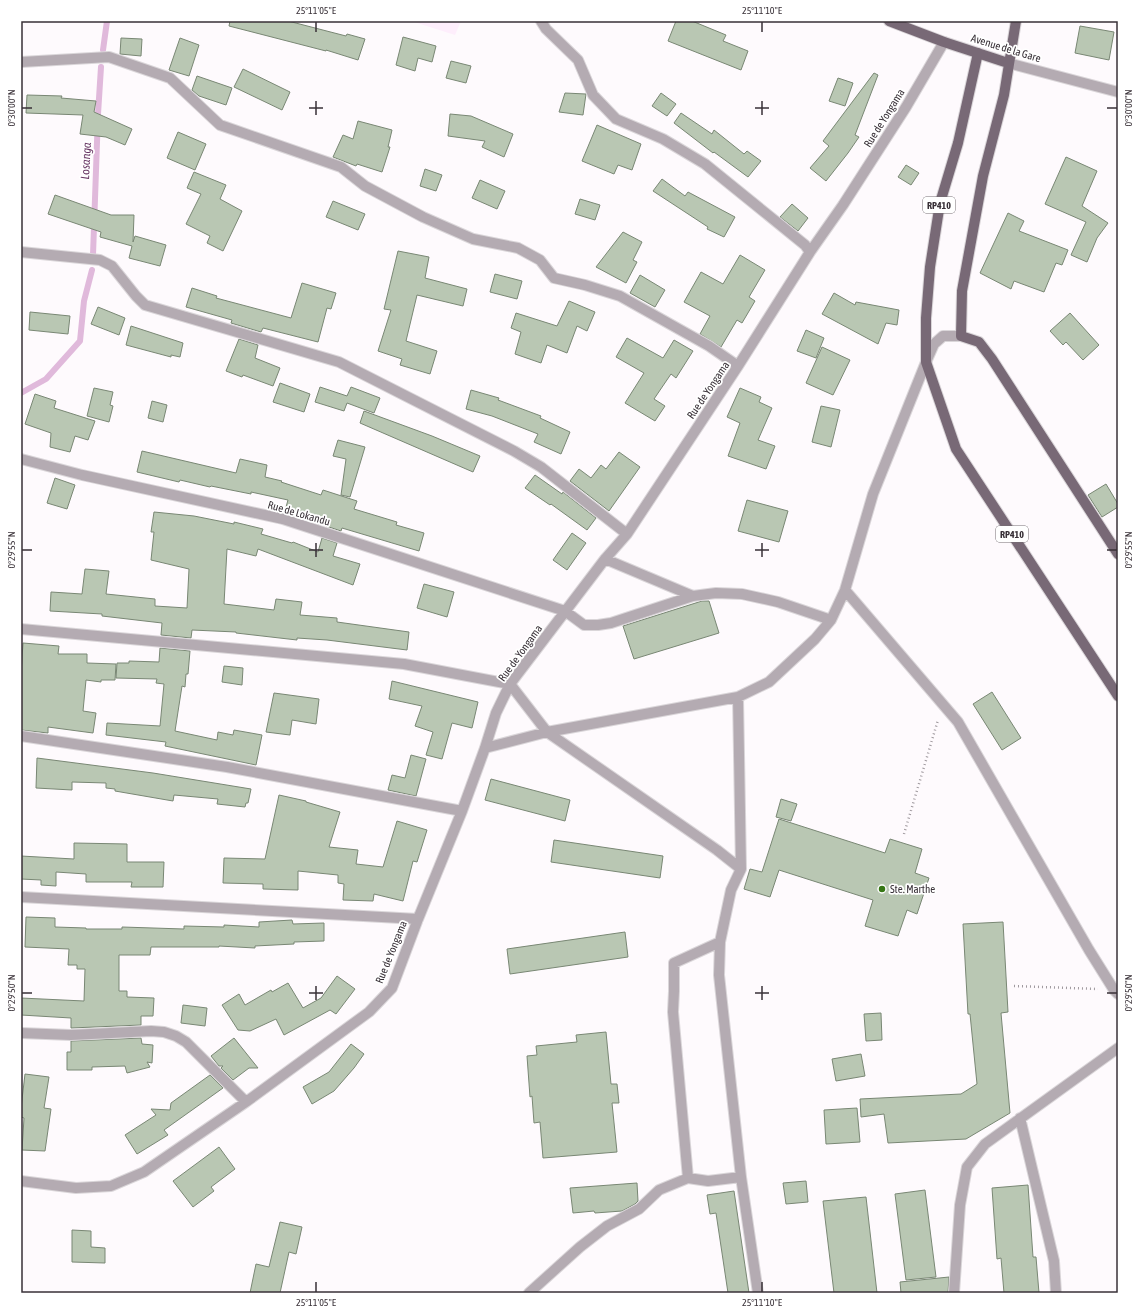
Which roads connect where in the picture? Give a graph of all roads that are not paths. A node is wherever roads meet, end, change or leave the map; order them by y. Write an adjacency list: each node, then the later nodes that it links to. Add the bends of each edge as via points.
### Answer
1 (540, 21): 10 (street, via 578,60 593,95 616,119 663,139 706,164 805,245)
2 (889, 21): 4 (main road, Avenue de la Gare)
3 (1016, 21): 7 (main road)
4 (944, 42): 5 (main road, Avenue de la Gare); 10 (street, Rue de Yongama, via 906,107)
5 (978, 53): 7 (main road, Avenue de la Gare); 12 (main road, RP410, via 958,143 938,210 930,267)
6 (21, 62): 13 (street, via 109,57 170,78 220,125 341,167 365,186 423,217 473,239 518,248 540,260 554,278 620,296 709,346)
7 (1008, 63): 8 (street, Avenue de la Gare); 11 (main road, via 1004,95 982,176 962,291)
8 (1118, 92)
9 (21, 252): 15 (street, via 100,260 112,266 145,305 339,362 514,451 541,468)
10 (810, 252): 13 (street, Rue de Yongama)
11 (961, 336): 12 (street, via 943,336 934,344); 16 (main road, via 979,342 992,360)
12 (926, 362): 18 (street, via 874,494); 24 (main road, RP410, via 956,449)
13 (738, 366): 15 (street, Rue de Yongama)
14 (21, 459): 20 (street, Rue de Lokandu, via 283,519)
15 (627, 534): 17 (street, Rue de Yongama)
16 (1118, 554)
17 (605, 559): 19 (street); 20 (street, Rue de Yongama)
18 (845, 590): 21 (street); 34 (street, via 958,722 1089,950)
19 (693, 596): 20 (street, Rue de Lokandu, via 598,626 584,624); 21 (street, Rue de Lokandu, via 716,593 742,594 778,602)
20 (565, 610): 23 (street, Rue de Yongama)
21 (832, 620): 25 (street, via 769,682)
22 (21, 629): 23 (street, via 404,664)
23 (510, 684): 26 (street); 28 (street, Rue de Yongama, via 496,713)
24 (1118, 696)
25 (738, 697): 26 (street); 30 (street)
26 (547, 732): 28 (street); 30 (street)
27 (21, 736): 29 (street, via 227,767)
28 (485, 748): 29 (street, Rue de Yongama)
29 (462, 811): 32 (street, Rue de Yongama)
30 (741, 869): 33 (street, via 731,890)
31 (21, 897): 32 (street)
32 (418, 918): 37 (street, Rue de Yongama, via 392,988 369,1012)
33 (720, 942): 39 (street, via 719,975); 40 (street, via 674,963 673,1012)
34 (1116, 992)
35 (21, 1033): 37 (street, via 70,1035 164,1032 186,1042)
36 (1118, 1048): 38 (street)
37 (246, 1102): 41 (street, Rue de Yongama, via 144,1172 111,1186 76,1188)
38 (1020, 1118): 44 (street, via 985,1144 968,1167 960,1205); 45 (street, via 1054,1261)
39 (741, 1177): 40 (street, via 708,1181); 43 (street)
40 (688, 1178): 42 (street, via 659,1190 639,1209 607,1226)
41 (21, 1181)
42 (529, 1293)
43 (758, 1293)
44 (954, 1293)
45 (1056, 1293)

